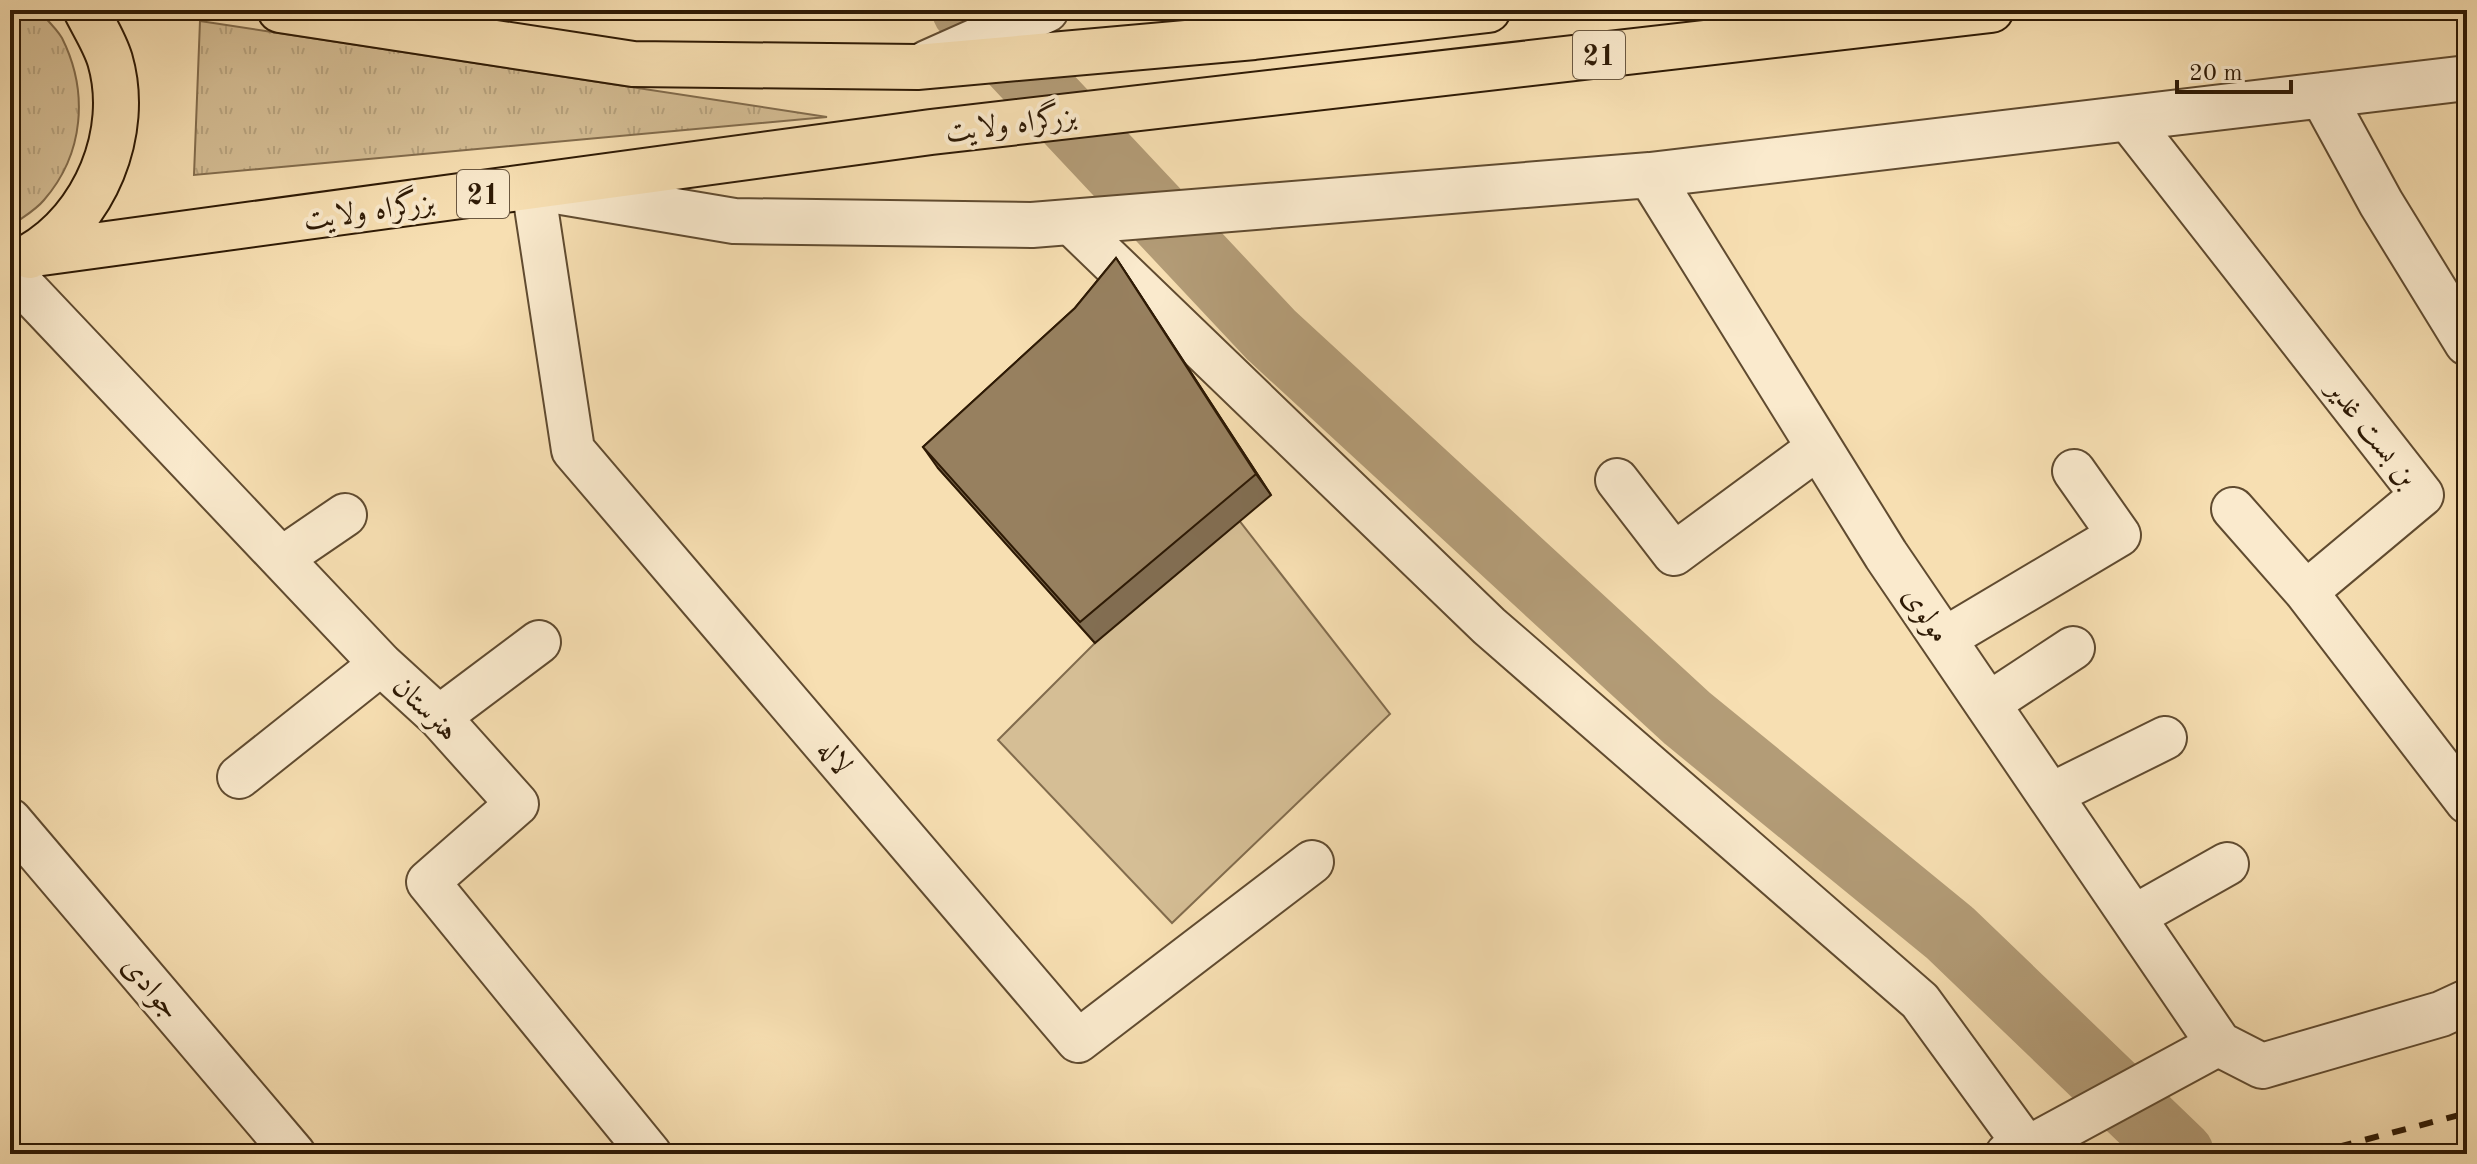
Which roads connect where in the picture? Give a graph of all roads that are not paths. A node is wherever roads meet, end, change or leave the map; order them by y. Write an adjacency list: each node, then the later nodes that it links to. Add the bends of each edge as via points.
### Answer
1 (86, 10): 13 (highway, via 110,60 117,115 105,170 76,218)
2 (280, 10): 6 (highway, بزرگراه ولایت, via 633,64)
3 (1046, 10): 6 (street)
4 (1488, 10): 6 (highway, بزرگراه ولایت)
5 (1991, 10): 11 (highway, بزرگراه ولایت / 21, via 931,132)
6 (919, 67)
7 (2466, 80): 8 (street)
8 (2322, 95): 9 (street); 14 (street)
9 (2128, 119): 10 (street); 21 (street, بن بست غدیر, via 2422,495)
10 (1650, 175): 12 (street); 15 (street, مولوی)
11 (533, 187): 12 (street, via 734,221); 13 (highway, بزرگراه ولایت / 21); 33 (street, لاله, via 573,450 1078,1041)
12 (1072, 221): 38 (street, via 1489,626 1920,1001)
13 (18, 264): 20 (street, هنرستان)
14 (2467, 343)
15 (1819, 447): 17 (street, via 1674,554); 22 (street, مولوی)
16 (2074, 471): 22 (street, via 2119,535)
17 (1617, 480)
18 (2233, 509): 21 (street)
19 (345, 515): 20 (street)
20 (282, 558): 25 (street, هنرستان)
21 (2306, 592): 31 (street)
22 (1944, 639): 26 (street, مولوی)
23 (539, 642): 27 (street)
24 (2073, 648): 26 (street)
25 (381, 664): 27 (street, هنرستان); 29 (street)
26 (1988, 704): 30 (street, مولوی)
27 (439, 717): 40 (street, هنرستان, via 517,804 428,882)
28 (2165, 738): 30 (street)
29 (239, 777)
30 (2050, 795): 35 (street, مولوی)
31 (2467, 802)
32 (10, 820): 39 (street, جوادی)
33 (1312, 862)
34 (2227, 864): 35 (street)
35 (2133, 917): 37 (street, مولوی)
36 (2467, 1002): 37 (street, via 2262,1066)
37 (2218, 1045): 38 (street)
38 (2021, 1149)
39 (294, 1154)
40 (650, 1154)

